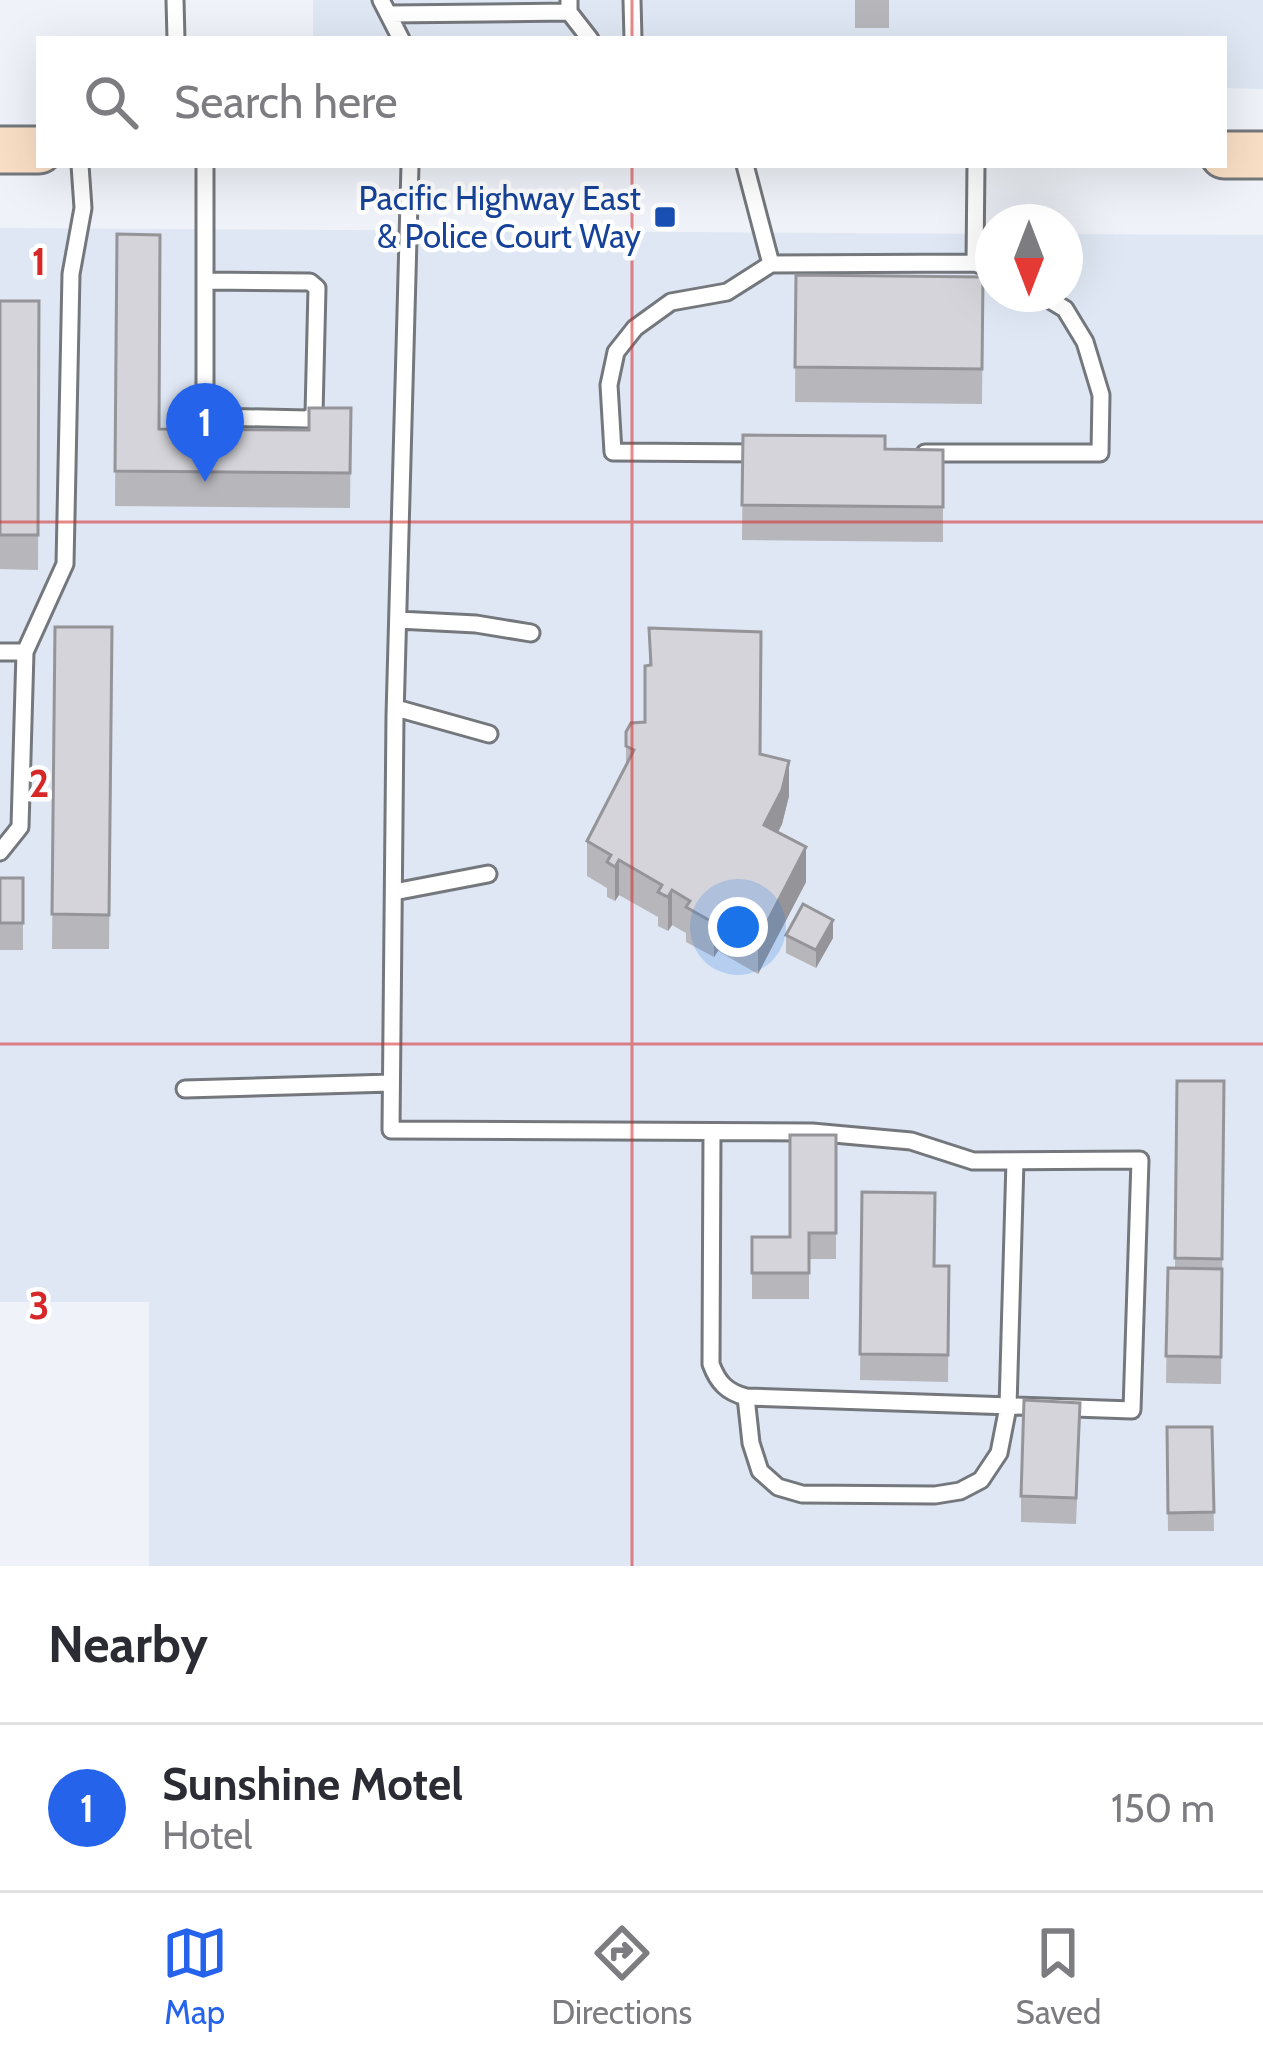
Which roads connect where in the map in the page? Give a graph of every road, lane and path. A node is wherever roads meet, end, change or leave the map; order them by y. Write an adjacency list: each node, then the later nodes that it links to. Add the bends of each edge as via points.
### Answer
1 (175, 0): 5 (lane)
2 (632, 0): 8 (lane)
3 (569, 6): 4 (lane); 7 (lane)
4 (386, 7): 6 (lane)
5 (176, 36)
6 (400, 36)
7 (588, 36)
8 (633, 36)
9 (0, 150): 10 (main road)
10 (36, 150)
11 (1227, 155): 12 (main road)
12 (1263, 155)
13 (80, 168): 28 (lane, via 65,564)
14 (205, 168): 21 (lane)
15 (410, 168): 25 (lane)
16 (746, 168): 20 (lane)
17 (976, 168): 18 (lane)
18 (976, 204)
19 (975, 262): 20 (lane)
20 (772, 264): 23 (lane, via 727,292 671,302 635,328 616,352 609,385 613,452)
21 (205, 281): 21 (lane, via 205,412 314,414 317,288)
22 (1067, 312): 24 (lane, via 1101,395 1100,453)
23 (792, 453)
24 (910, 453)
25 (398, 620): 26 (lane); 29 (lane)
26 (531, 633)
27 (0, 652): 28 (lane)
28 (25, 652): 31 (lane, via 20,827)
29 (396, 708): 30 (lane); 33 (lane)
30 (489, 734)
31 (0, 852)
32 (488, 874): 33 (lane)
33 (394, 892): 34 (lane)
34 (392, 1083): 35 (lane); 36 (lane, via 392,1130)
35 (185, 1089)
36 (712, 1132): 37 (lane, via 891,1139 973,1161); 38 (lane, via 711,1364 732,1393)
37 (1015, 1161): 39 (lane); 39 (lane, via 1139,1160 1132,1409)
38 (746, 1396): 39 (lane); 39 (lane, via 760,1472 802,1494 960,1491 981,1480 999,1453)
39 (1007, 1407)

